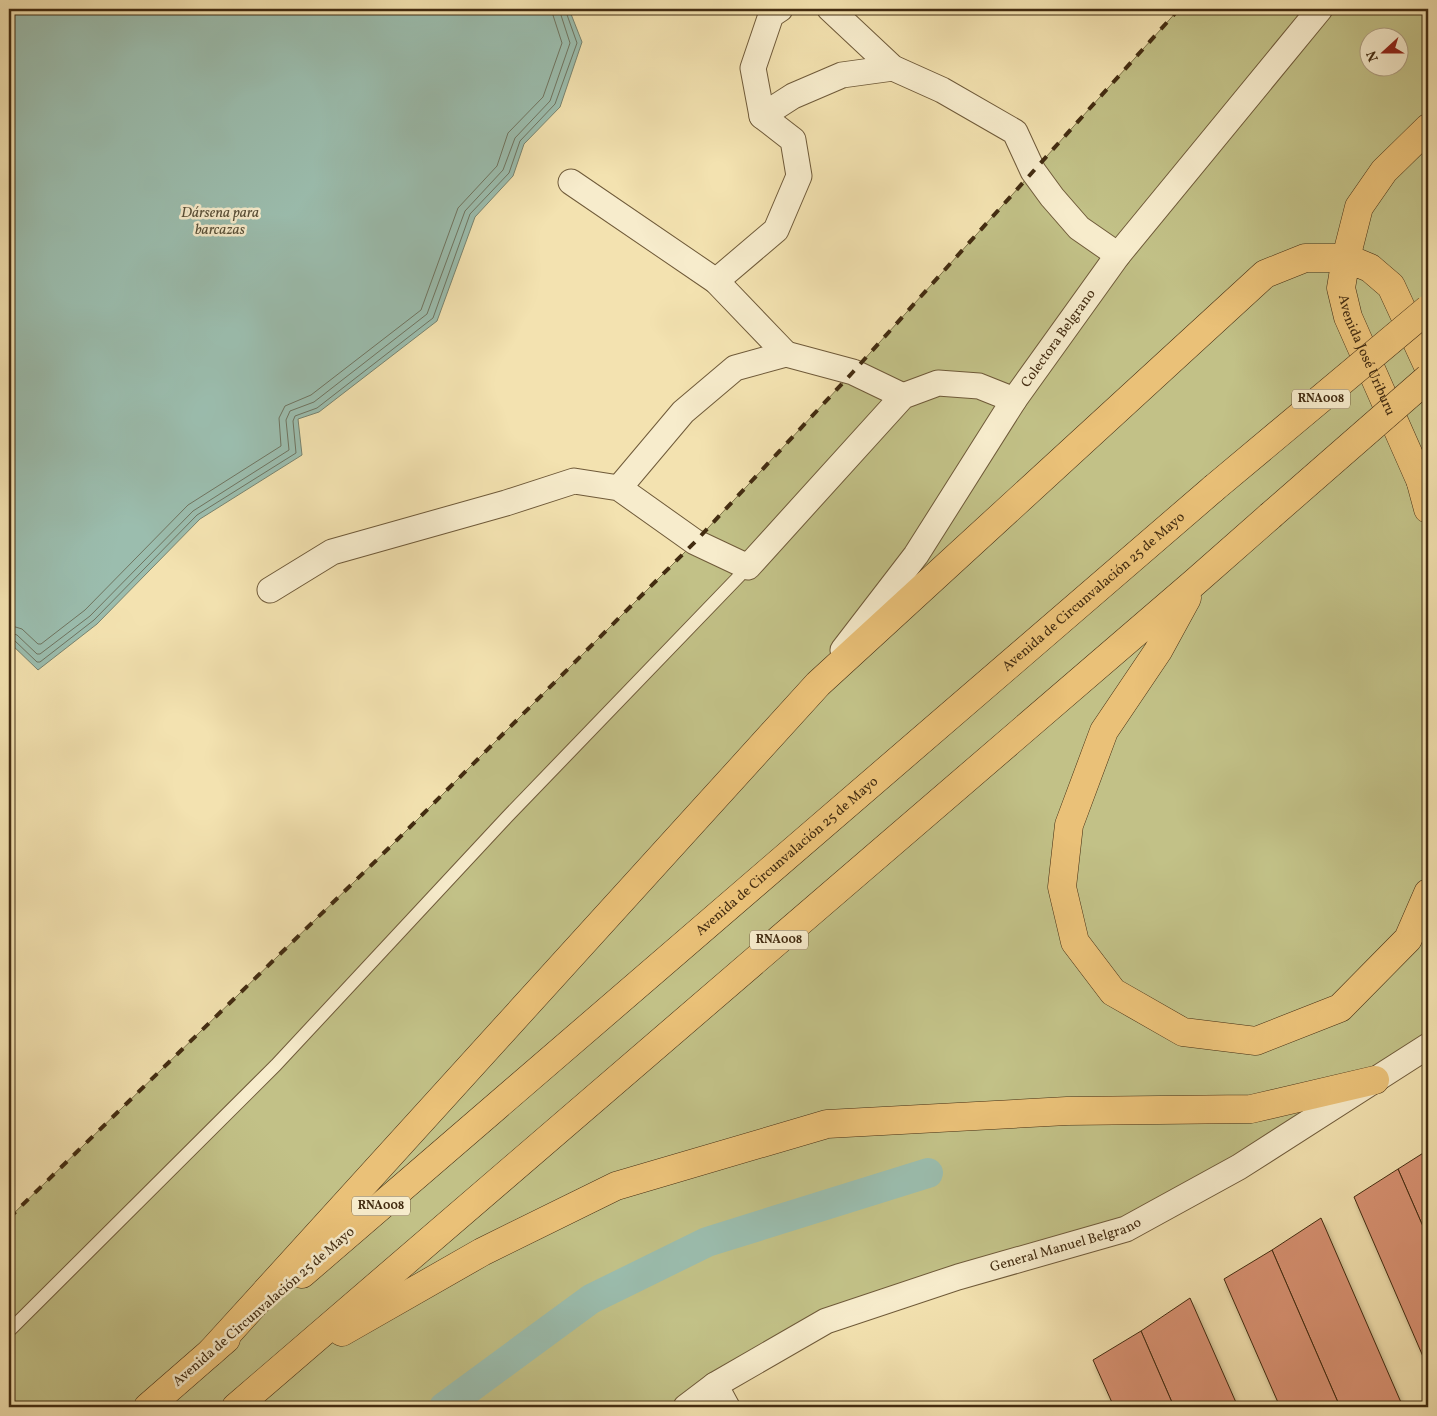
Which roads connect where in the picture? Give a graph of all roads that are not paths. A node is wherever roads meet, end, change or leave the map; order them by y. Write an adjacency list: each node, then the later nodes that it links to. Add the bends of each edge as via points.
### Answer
1 (780, 9): 5 (street, via 771,15 754,68)
2 (830, 9): 4 (street)
3 (1320, 9): 8 (street, Colectora Belgrano)
4 (893, 68): 5 (street, via 842,75 793,96); 8 (street, via 942,90 1015,132 1033,171 1052,197 1079,228)
5 (762, 116): 10 (street, via 793,140 799,176 776,230)
6 (1428, 128): 9 (main road, Avenida José Uriburu, via 1384,170 1359,207)
7 (571, 182): 10 (street)
8 (1118, 255): 16 (street, Colectora Belgrano)
9 (1346, 258): 13 (main road, via 1370,268 1391,286); 18 (main road, Avenida José Uriburu, via 1341,288 1348,317); 23 (main road, via 1305,258 1265,274)
10 (716, 281): 12 (street)
11 (1428, 310): 28 (main road, Avenida de Circunvalación 25 de Mayo / RNA008, bridge, via 1214,488)
12 (786, 354): 15 (street, via 854,372); 17 (street, via 734,368 683,412)
13 (1428, 366)
14 (1428, 378): 21 (main road, RNA008, bridge)
15 (903, 396): 16 (street, via 938,383 979,386); 20 (street)
16 (1014, 400): 23 (street, Colectora Belgrano, via 916,555)
17 (619, 488): 20 (street, via 695,542); 22 (street, via 574,481 397,532 332,552)
18 (1425, 490): 19 (main road, Avenida José Uriburu)
19 (1428, 509)
20 (748, 567): 27 (lane, via 507,817 276,1065)
21 (1196, 582): 24 (main road, via 1158,651 1104,731 1068,825 1062,887 1075,942 1114,992 1184,1032 1256,1041 1340,1008 1408,939); 29 (main road, RNA008)
22 (270, 590)
23 (818, 684): 28 (main road)
24 (1428, 893)
25 (1428, 1046): 26 (street, General Manuel Belgrano)
26 (1375, 1080): 29 (main road, RNA008, via 1251,1109 1066,1111 827,1124 616,1186 482,1252); 30 (street, General Manuel Belgrano, via 1240,1167 1126,1228 958,1277 826,1321)
27 (9, 1331)
28 (211, 1352): 31 (main road, Avenida de Circunvalación 25 de Mayo / RNA008)
29 (286, 1363): 32 (main road, RNA008)
30 (715, 1385): 33 (street, General Manuel Belgrano); 34 (street)
31 (148, 1407)
32 (236, 1407)
33 (686, 1407)
34 (727, 1407)

